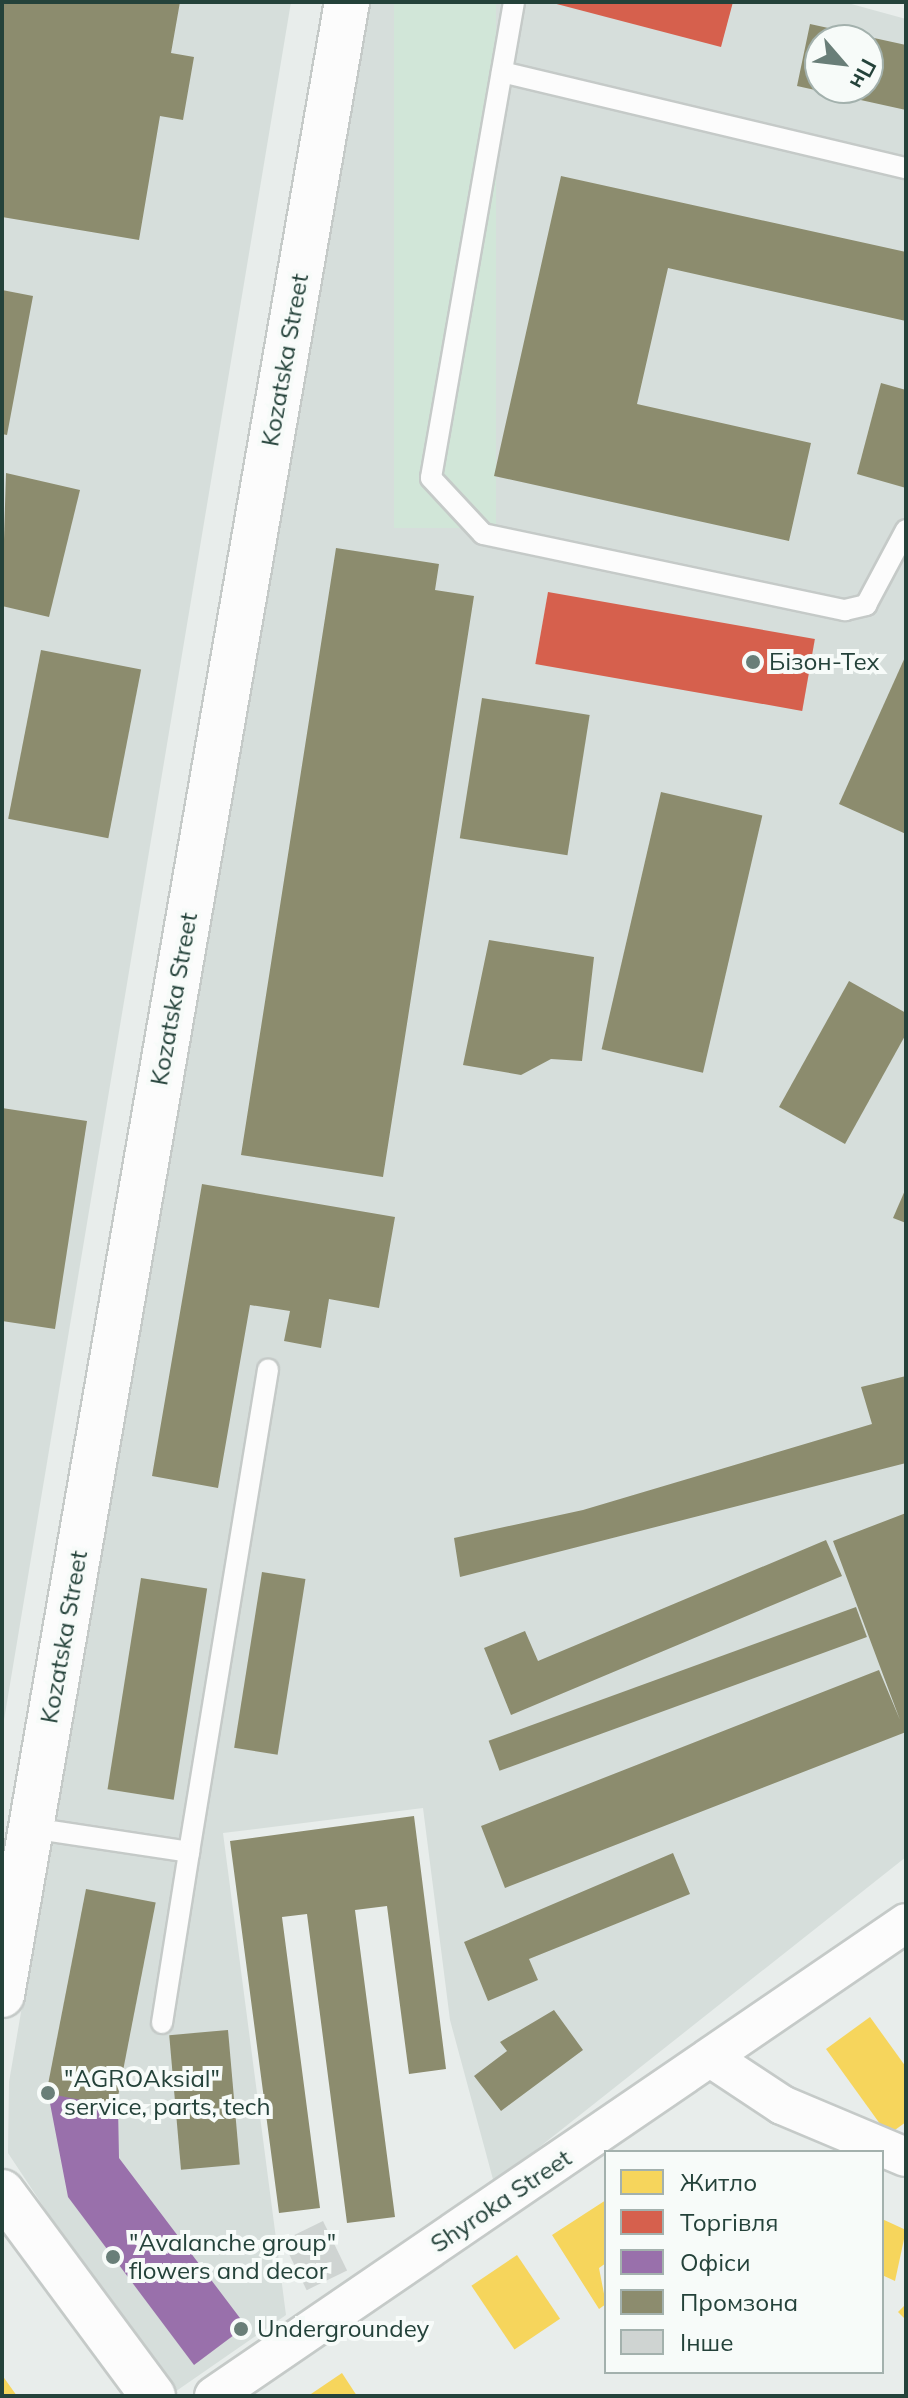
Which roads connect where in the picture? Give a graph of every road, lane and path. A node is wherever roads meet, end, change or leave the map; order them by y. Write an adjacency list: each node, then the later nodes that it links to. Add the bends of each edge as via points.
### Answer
1 (347, 2): 7 (street, Kozatska Street)
2 (514, 2): 3 (lane)
3 (502, 72): 4 (lane); 5 (lane, via 431,478 483,534 845,610 866,605)
4 (906, 168)
5 (906, 530)
6 (268, 1369): 8 (lane)
7 (31, 1828): 8 (lane); 10 (street, Kozatska Street)
8 (189, 1852): 11 (lane)
9 (906, 1923): 12 (street, Shyroka Street)
10 (2, 1995)
11 (162, 2023)
12 (711, 2058): 13 (street, via 782,2105); 16 (street, Shyroka Street)
13 (906, 2157)
14 (2, 2192): 15 (street)
15 (153, 2396)
16 (214, 2396)

